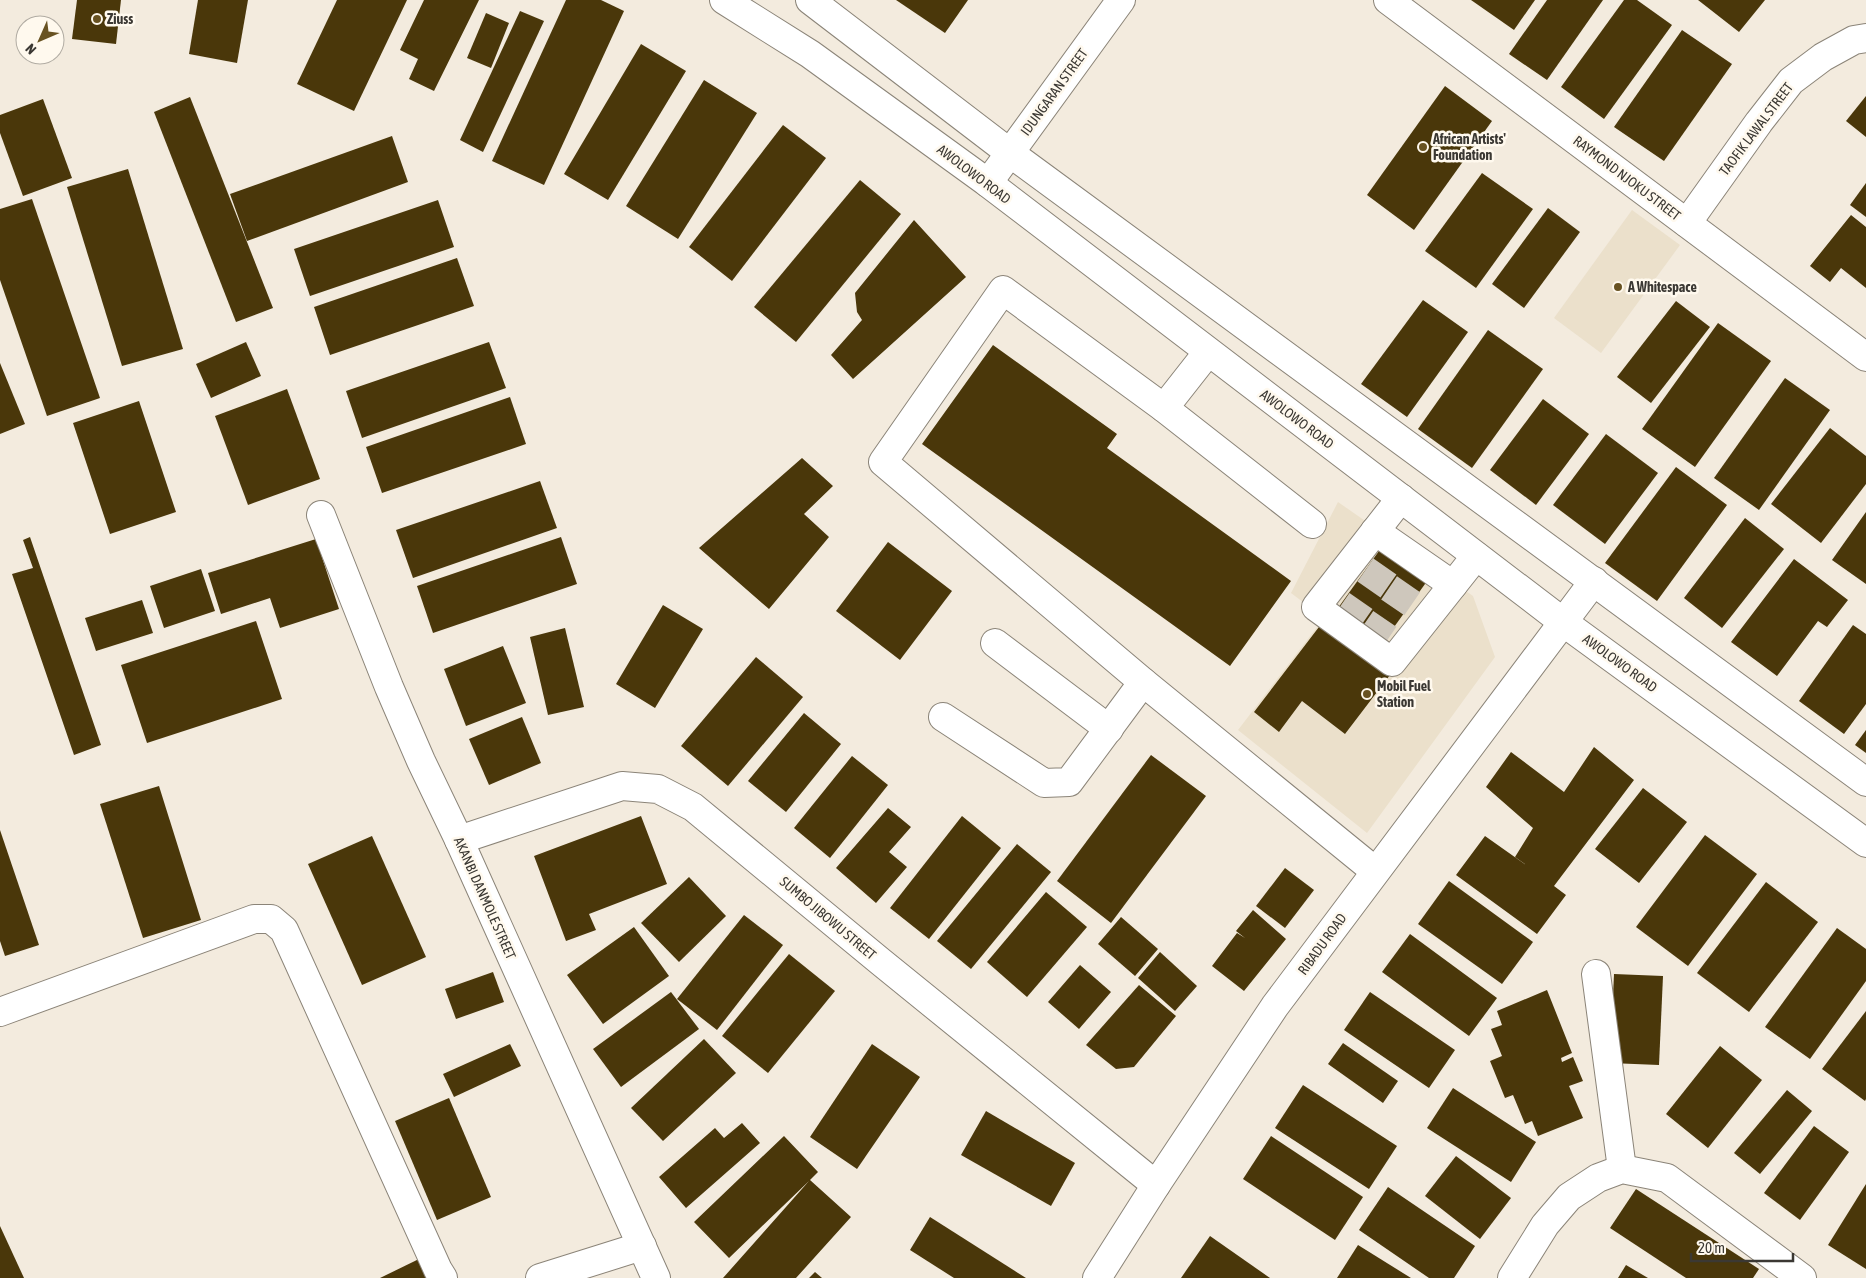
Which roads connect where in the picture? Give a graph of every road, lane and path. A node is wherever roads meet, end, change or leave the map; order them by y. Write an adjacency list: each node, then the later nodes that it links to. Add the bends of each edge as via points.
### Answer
1 (724, 0): 7 (street, AWOLOWO ROAD, via 810,54)
2 (810, 0): 6 (street)
3 (1121, 0): 6 (street, IDUNGARAN STREET)
4 (1388, 0): 8 (street, RAYMOND NJOKU STREET)
5 (1866, 38): 8 (street, TAOFIK LAWAL STREET, via 1854,40 1823,57 1791,81)
6 (1010, 153): 7 (street, IDUNGARAN STREET); 17 (street)
7 (988, 183): 9 (street, AWOLOWO ROAD)
8 (1687, 223): 10 (street, RAYMOND NJOKU STREET)
9 (1208, 352): 11 (street); 12 (street, AWOLOWO ROAD)
10 (1866, 357)
11 (1164, 408): 14 (street); 21 (street, via 1003,290 883,462)
12 (1401, 498): 15 (street); 16 (street, AWOLOWO ROAD)
13 (321, 515): 25 (street, AKANBI DANMOLE STREET, via 388,687)
14 (1312, 524)
15 (1375, 531): 18 (street, via 1421,567); 18 (street, via 1316,607 1392,662)
16 (1476, 556): 18 (street); 19 (street, AWOLOWO ROAD)
17 (1594, 580): 19 (street, RIBADU ROAD); 24 (street)
18 (1453, 585)
19 (1563, 622): 26 (street, AWOLOWO ROAD); 27 (street, RIBADU ROAD)
20 (995, 643): 23 (street)
21 (1144, 682): 23 (street); 27 (street)
22 (943, 717): 23 (street, via 1044,783 1068,782)
23 (1109, 729)
24 (1866, 782)
25 (459, 840): 31 (street, SUMBO JIBOWU STREET, via 622,786 658,789 694,807); 32 (street, AKANBI DANMOLE STREET)
26 (1866, 843)
27 (1375, 872): 31 (street, RIBADU ROAD, via 1275,1006)
28 (1596, 974): 30 (street)
29 (0, 1012): 33 (street, via 254,919 271,919 284,930)
30 (1622, 1169): 37 (street, via 1598,1178 1569,1197 1545,1224); 38 (street, via 1667,1178)
31 (1156, 1185): 36 (street, RIBADU ROAD)
32 (642, 1246): 34 (street); 35 (street, AKANBI DANMOLE STREET)
33 (444, 1278)
34 (540, 1278)
35 (656, 1278)
36 (1097, 1278)
37 (1512, 1278)
38 (1802, 1278)

